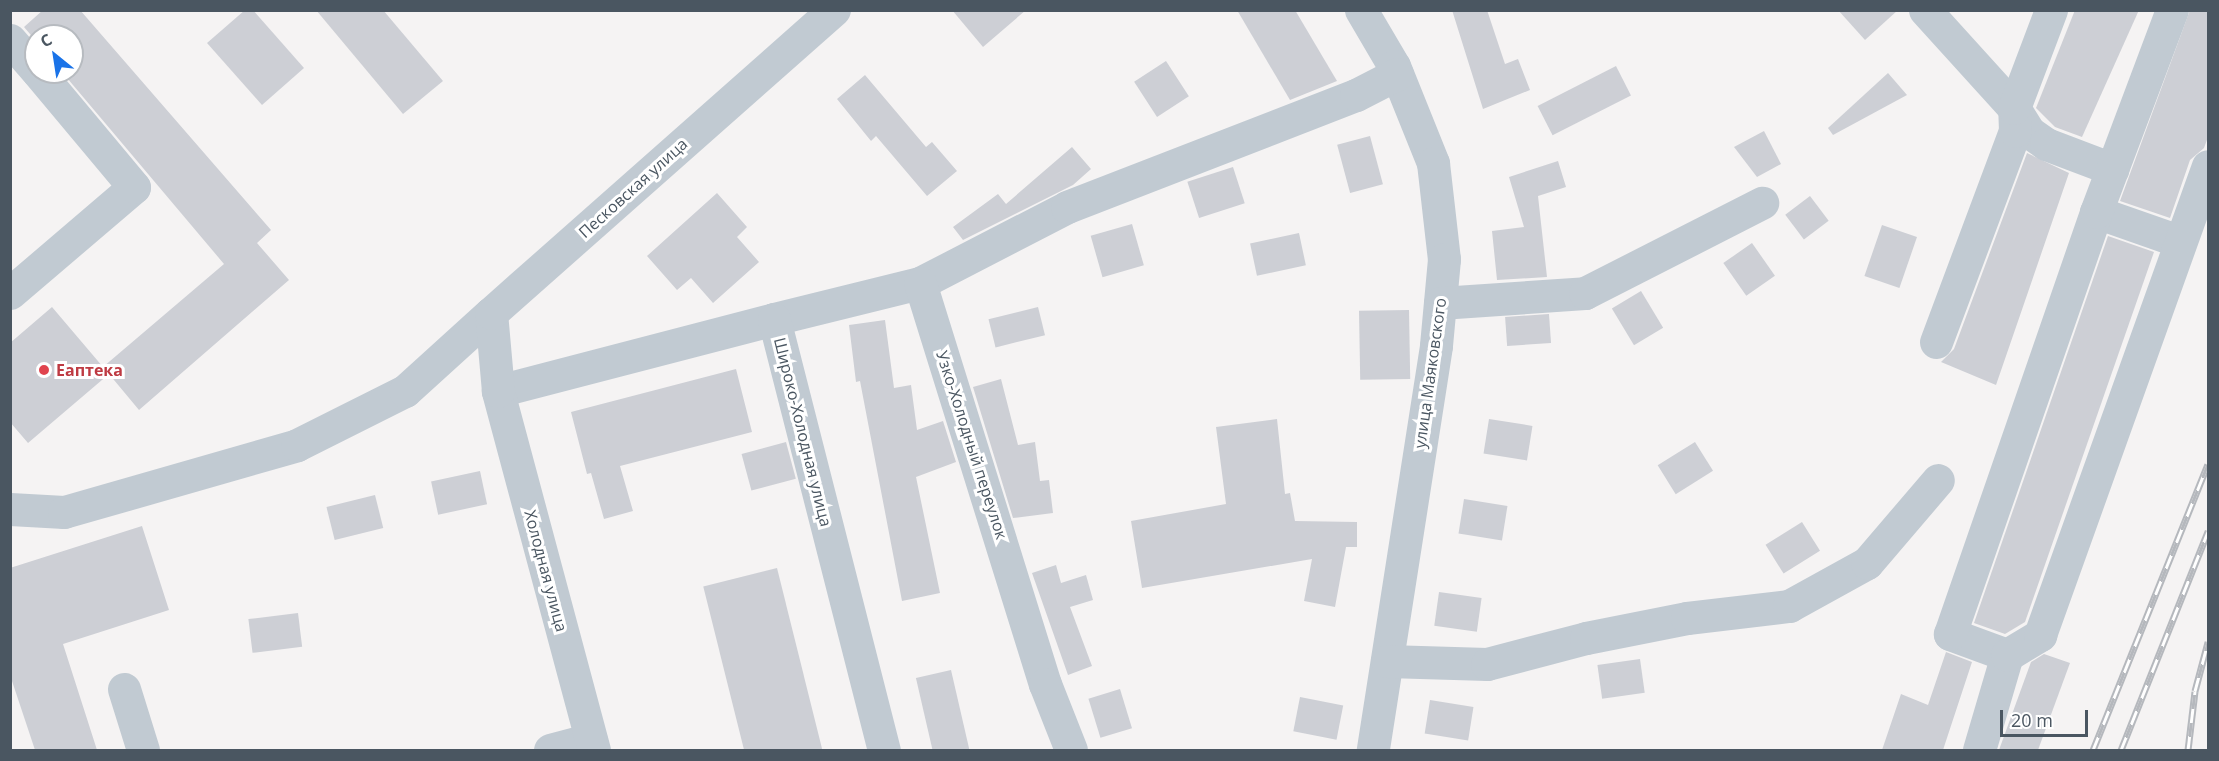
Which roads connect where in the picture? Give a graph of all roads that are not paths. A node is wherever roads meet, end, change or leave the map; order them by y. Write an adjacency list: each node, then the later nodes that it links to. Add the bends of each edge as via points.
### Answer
1 (1361, 10): 8 (street, улица Маяковского)
2 (1925, 10): 10 (street)
3 (2051, 10): 10 (street)
4 (2172, 10): 12 (street)
5 (816, 16): 19 (street, Песковская улица)
6 (10, 40): 7 (street)
7 (24, 56)
8 (1397, 74): 16 (street, via 1356,95 1067,207); 18 (street, улица Маяковского, via 1433,163 1444,260)
9 (48, 84): 17 (street, via 134,187)
10 (2014, 108): 12 (street, via 2029,132 2046,144); 21 (street, via 2015,131)
11 (2208, 166): 15 (street)
12 (2112, 169): 14 (street)
13 (1762, 203): 18 (street, via 1585,293)
14 (2096, 212): 15 (street); 25 (street, via 1950,634)
15 (2180, 241): 25 (street, via 2040,635)
16 (920, 283): 20 (street); 32 (street, Узко-Холодный переулок, via 1044,684)
17 (10, 293)
18 (1440, 303): 26 (street, улица Маяковского)
19 (491, 314): 22 (street); 24 (street, Песковская улица, via 405,391 297,445 64,512)
20 (774, 320): 22 (street, Широко-Холодная улица); 31 (street, Широко-Холодная улица)
21 (1936, 342)
22 (498, 391): 28 (street, Холодная улица)
23 (1938, 480): 26 (street, via 1867,563 1789,606 1608,634 1487,664)
24 (10, 510)
25 (2007, 655): 34 (street)
26 (1387, 661): 33 (street, улица Маяковского)
27 (124, 689): 29 (street)
28 (593, 745): 30 (street)
29 (142, 750)
30 (550, 750)
31 (884, 750)
32 (1071, 750)
33 (1373, 750)
34 (1979, 750)

